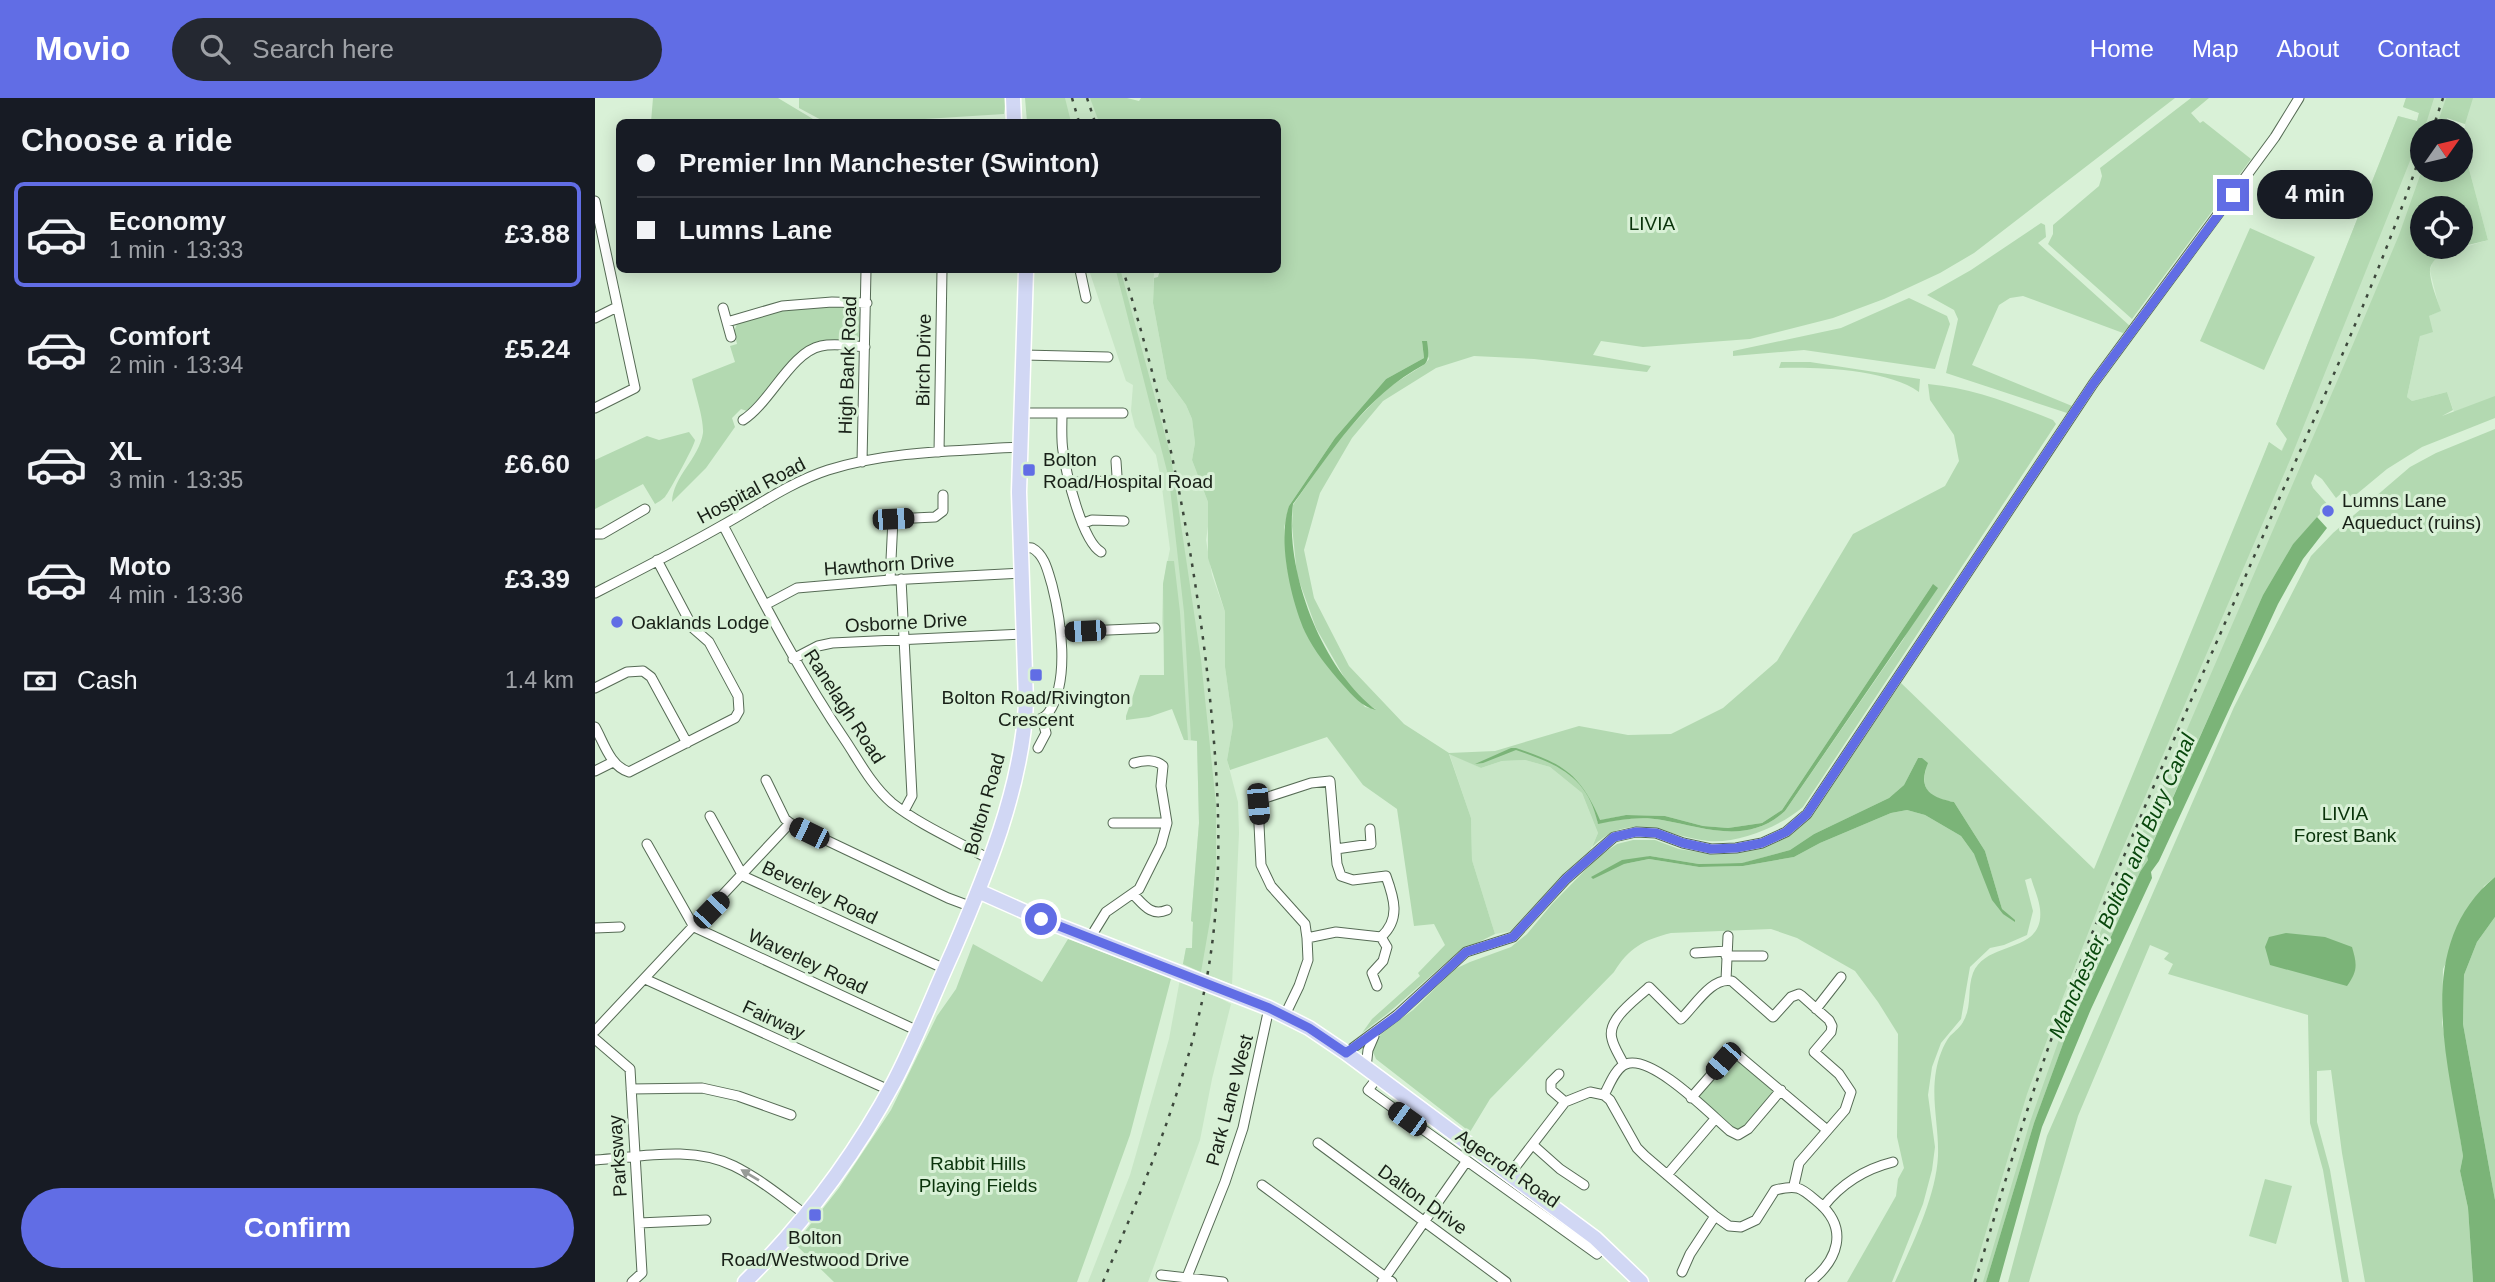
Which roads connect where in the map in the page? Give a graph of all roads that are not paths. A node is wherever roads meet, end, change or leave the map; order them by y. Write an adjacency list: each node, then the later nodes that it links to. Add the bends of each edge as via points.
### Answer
1 (1013, 98): 3 (main road)
2 (2299, 98): 94 (street, via 2093,384 1807,814 1786,832 1736,848 1711,849 1656,833 1614,837 1566,879 1513,937 1466,952)
3 (1014, 119)
4 (595, 201): 5 (street)
5 (597, 229): 12 (street)
6 (866, 273): 11 (street, High Bank Road)
7 (942, 273): 26 (street, Birch Drive)
8 (1026, 273): 18 (main road, Bolton Road)
9 (1081, 273): 10 (street)
10 (1086, 298)
11 (867, 303): 15 (street, via 782,306); 17 (street, High Bank Road)
12 (617, 307): 14 (street); 20 (street, via 635,388)
13 (723, 308): 15 (street)
14 (595, 318)
15 (727, 322): 16 (street)
16 (731, 337)
17 (865, 346): 24 (street, via 811,349); 28 (street, High Bank Road)
18 (1024, 355): 19 (street); 21 (main road, Bolton Road)
19 (1108, 357)
20 (595, 408)
21 (1021, 413): 22 (street); 25 (main road, Bolton Road)
22 (1062, 413): 23 (street); 29 (street, via 1062,448)
23 (1123, 413)
24 (743, 420)
25 (1019, 447): 26 (street, Hospital Road); 36 (main road, Bolton Road)
26 (939, 452): 28 (street, Hospital Road)
27 (1117, 461): 29 (street, via 1117,476 1112,481)
28 (862, 462): 34 (street, Hospital Road, via 804,479)
29 (1070, 482): 33 (street)
30 (943, 495): 41 (street, via 943,511 935,517 893,519)
31 (645, 509): 35 (street)
32 (1124, 521): 33 (street)
33 (1084, 523): 37 (street)
34 (723, 525): 38 (street, Hospital Road); 43 (street, Ranelagh Road)
35 (595, 534)
36 (1020, 547): 39 (main road, Bolton Road); 45 (street, via 1032,548 1041,556)
37 (1101, 552)
38 (657, 560): 42 (street, Hospital Road); 53 (street, via 693,628 709,642 740,702 735,718)
39 (1021, 573): 40 (street, Hawthorn Drive); 46 (main road, Bolton Road)
40 (901, 579): 41 (street, Hawthorn Drive); 47 (street)
41 (890, 580): 43 (street, Hawthorn Drive, via 797,588)
42 (596, 589)
43 (765, 605): 48 (street, Ranelagh Road)
44 (1155, 628): 45 (street)
45 (1062, 632): 50 (street, via 1058,686 1049,712)
46 (1023, 634): 47 (street, Osborne Drive); 51 (main road, Bolton Road)
47 (905, 639): 48 (street, Osborne Drive, via 832,643); 59 (street, via 912,796)
48 (793, 659): 59 (street, Ranelagh Road, via 877,788)
49 (595, 688): 53 (street, via 627,672 643,671 651,677)
50 (1042, 718): 51 (street); 54 (street, via 1046,733)
51 (1025, 722): 67 (main road, Bolton Road)
52 (595, 727): 55 (street)
53 (687, 743): 55 (street, via 634,771 622,770)
54 (1038, 748)
55 (613, 762): 57 (street)
56 (1134, 762): 62 (street, via 1163,766)
57 (595, 771)
58 (766, 780): 63 (street)
59 (904, 811): 67 (street, Ranelagh Road)
60 (710, 816): 68 (street, Beverley Road)
61 (1117, 819): 62 (street)
62 (1167, 823): 70 (street, via 1144,882)
63 (790, 824): 68 (street); 72 (street)
64 (1370, 829): 66 (street, via 1371,844)
65 (647, 844): 75 (street)
66 (1336, 849): 79 (street, via 1341,876 1353,880 1386,876 1392,892 1393,924); 80 (street, via 1330,781 1291,789 1258,804 1261,865 1271,886 1305,924)
67 (989, 859): 69 (main road, Bolton Road)
68 (743, 876): 75 (street); 84 (street, Beverley Road)
69 (979, 888): 71 (main road, Agecroft Road); 72 (main road, Bolton Road)
70 (1133, 894): 73 (street); 78 (street, via 1106,912)
71 (1006, 903): 72 (main road); 78 (main road, Agecroft Road)
72 (971, 911): 84 (main road, Bolton Road)
73 (1161, 915)
74 (620, 927): 76 (street)
75 (694, 927): 86 (street); 93 (street, Waverley Road)
76 (595, 928)
77 (1728, 936): 82 (street)
78 (1090, 937): 89 (main road, Agecroft Road)
79 (1381, 937): 80 (street, via 1336,932); 88 (street, via 1387,947 1373,973)
80 (1307, 938): 91 (street, via 1308,960)
81 (1695, 953): 82 (street)
82 (1727, 954): 83 (street); 87 (street)
83 (1763, 956)
84 (945, 969): 93 (main road, Bolton Road)
85 (1841, 977): 90 (street)
86 (645, 979): 92 (street); 101 (street, Fairway)
87 (1726, 980): 90 (street, via 1773,1017 1795,994); 97 (street, via 1711,986 1681,1019 1649,987 1612,1029)
88 (1377, 986)
89 (1269, 1008): 91 (main road, Agecroft Road); 129 (street, Park Lane West, via 1243,1128)
90 (1817, 1009): 108 (street, via 1832,1026 1814,1052 1851,1092 1847,1107)
91 (1285, 1015): 96 (main road, Agecroft Road)
92 (595, 1031)
93 (918, 1031): 101 (main road, Bolton Road)
94 (1376, 1031): 96 (street); 98 (street, via 1368,1050)
95 (595, 1039): 100 (street, Parksway, via 629,1069)
96 (1346, 1053): 98 (main road, Agecroft Road)
97 (1624, 1065): 103 (street); 104 (street, via 1651,1068)
98 (1372, 1073): 113 (street, Agecroft Road, via 1368,1090); 115 (main road, Agecroft Road)
99 (1559, 1074): 105 (street, via 1551,1082 1551,1090)
100 (631, 1089): 106 (street, via 702,1088); 111 (street, Parksway)
101 (889, 1090): 121 (main road, Bolton Road)
102 (1781, 1090): 104 (street, via 1734,1054); 107 (street, via 1741,1134); 108 (street)
103 (1604, 1095): 105 (street, via 1590,1092); 116 (street, via 1637,1147)
104 (1691, 1098): 107 (street)
105 (1565, 1102): 110 (street)
106 (791, 1115)
107 (1715, 1119): 116 (street)
108 (1828, 1130): 119 (street, via 1799,1163)
109 (1318, 1143): 124 (street, Dalton Drive)
110 (1533, 1145): 115 (street); 118 (street)
111 (635, 1157): 112 (street); 121 (street, one-way to 111, via 731,1164 699,1155); 125 (street, Parksway)
112 (595, 1160)
113 (1465, 1162): 124 (street); 126 (street, Agecroft Road, via 1597,1254)
114 (1894, 1162): 120 (street, via 1866,1171)
115 (1509, 1175): 126 (main road, Agecroft Road)
116 (1667, 1175): 122 (street)
117 (1262, 1185): 130 (street)
118 (1584, 1185)
119 (1794, 1185): 120 (street); 122 (street, via 1775,1190 1749,1225 1729,1226)
120 (1823, 1207): 136 (street, via 1834,1219 1837,1244 1822,1272)
121 (806, 1215): 132 (main road, Bolton Road)
122 (1715, 1216): 127 (street)
123 (706, 1220): 125 (street)
124 (1424, 1221): 130 (street); 134 (street, Dalton Drive)
125 (639, 1223): 131 (street, Parksway, via 642,1273)
126 (1604, 1246): 135 (main road, Agecroft Road)
127 (1681, 1273)
128 (1161, 1275): 129 (street)
129 (1187, 1277): 133 (street)
130 (1386, 1280)
131 (632, 1282)
132 (745, 1282)
133 (1223, 1282)
134 (1506, 1282)
135 (1641, 1282)
136 (1810, 1282)

